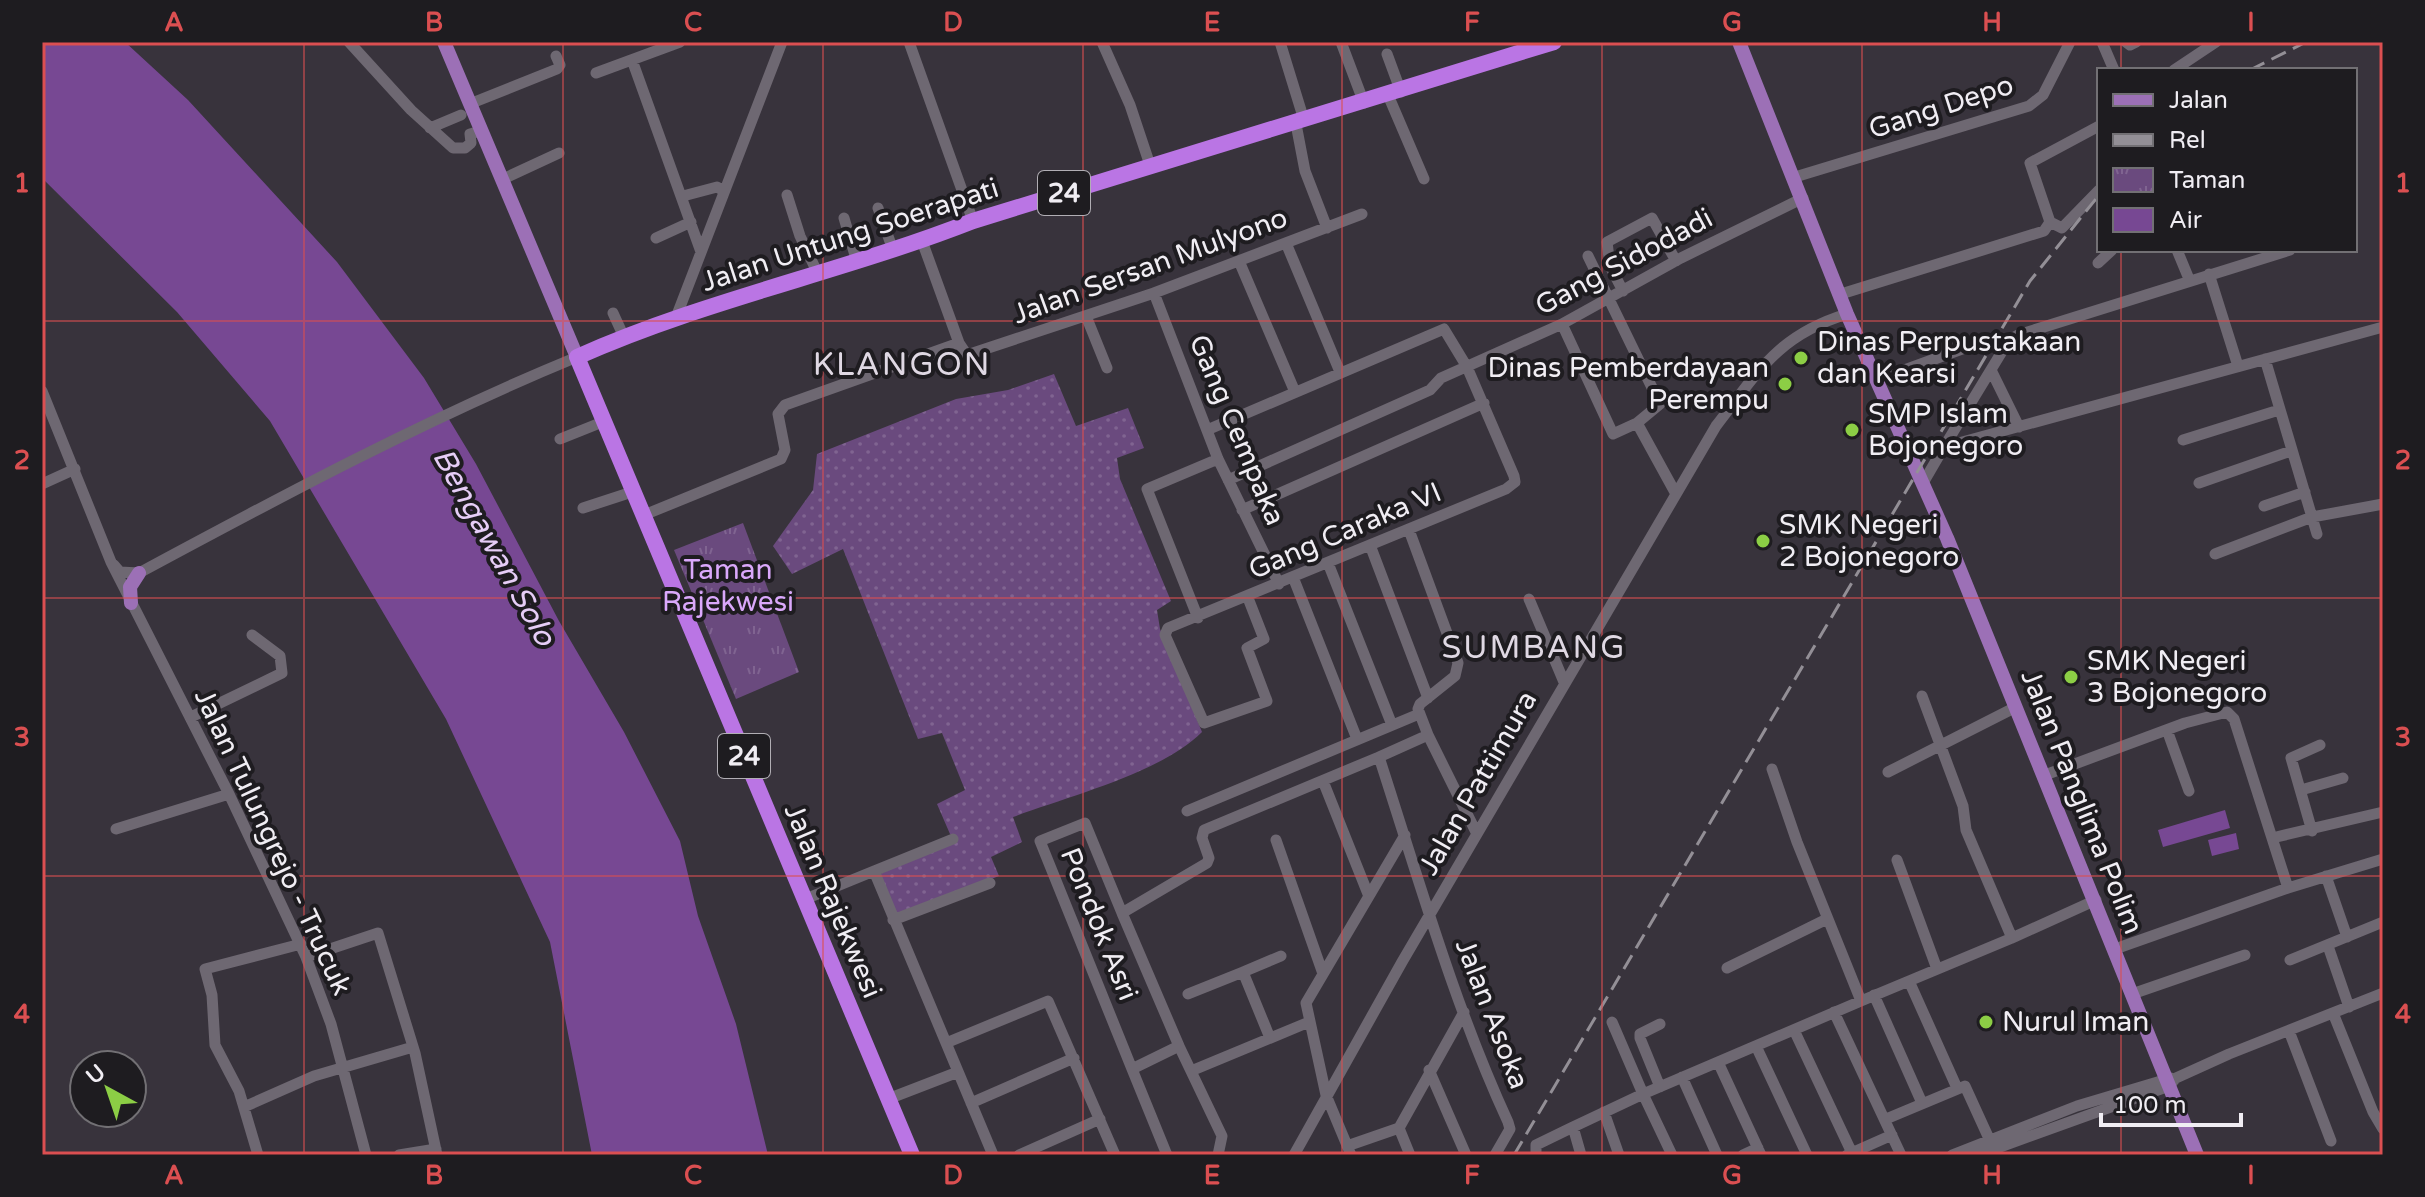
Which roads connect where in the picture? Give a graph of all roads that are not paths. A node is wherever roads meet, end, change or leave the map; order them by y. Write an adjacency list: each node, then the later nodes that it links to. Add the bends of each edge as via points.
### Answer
1 (349, 42): 31 (street)
2 (434, 42): 32 (main road)
3 (444, 42): 26 (main road)
4 (680, 42): 17 (street)
5 (782, 42): 39 (street)
6 (909, 42): 47 (street)
7 (1102, 42): 35 (street)
8 (1280, 42): 29 (street)
9 (1341, 42): 27 (street)
10 (1554, 42): 25 (highway, Jalan Untung Soerapati / 24)
11 (1739, 42): 36 (main road)
12 (2070, 42): 36 (street, Gang Depo, via 2043,95 2029,106)
13 (2102, 42): 22 (street)
14 (2126, 42): 15 (street)
15 (2136, 42)
16 (2216, 42): 18 (street)
17 (667, 44): 21 (street)
18 (2193, 47): 23 (street)
19 (1387, 54): 25 (street)
20 (556, 56): 26 (street, via 557,69)
21 (632, 60): 24 (street); 42 (street)
22 (2113, 68)
23 (2176, 68)
24 (596, 73)
25 (1394, 94): 27 (highway, Jalan Untung Soerapati / 24); 38 (street)
26 (472, 103): 34 (main road)
27 (1364, 103): 29 (highway, Jalan Untung Soerapati / 24)
28 (461, 115): 31 (street)
29 (1300, 122): 35 (highway, Jalan Untung Soerapati / 24); 50 (street, via 1305,171)
30 (2097, 127): 49 (street, via 2030,163)
31 (430, 128): 32 (street, via 459,149)
32 (477, 132): 34 (main road)
33 (559, 153): 37 (street)
34 (494, 158): 37 (main road)
35 (1151, 168): 47 (highway, Jalan Untung Soerapati / 24)
36 (1795, 177): 43 (main road)
37 (503, 179): 80 (main road)
38 (1424, 179)
39 (724, 191): 42 (street, via 717,187); 55 (street)
40 (2097, 192): 49 (street, via 2062,228)
41 (787, 195): 64 (street)
42 (683, 196): 48 (street)
43 (1803, 198): 61 (street, Gang Sidodadi); 69 (main road)
44 (878, 208): 54 (street)
45 (1362, 214): 50 (street, Jalan Sersan Mulyono)
46 (844, 218): 62 (street)
47 (973, 221): 52 (highway, Jalan Untung Soerapati / 24)
48 (691, 222): 51 (street); 55 (street)
49 (2050, 222): 69 (street, via 2043,232)
50 (1327, 228): 53 (street, Jalan Sersan Mulyono)
51 (656, 238)
52 (922, 241): 54 (highway, Jalan Untung Soerapati / 24); 78 (street)
53 (1286, 243): 60 (street, Jalan Sersan Mulyono); 86 (street)
54 (893, 250): 62 (highway, Jalan Untung Soerapati / 24)
55 (701, 252): 74 (street)
56 (2110, 252): 63 (street)
57 (2178, 252): 66 (street)
58 (2283, 252): 65 (street)
59 (1588, 256): 70 (street)
60 (1239, 261): 68 (street, Jalan Sersan Mulyono); 89 (street)
61 (1676, 261): 67 (street, Gang Sidodadi); 67 (street, via 1652,218 1607,242)
62 (857, 262): 64 (highway, Jalan Untung Soerapati / 24)
63 (2098, 263)
64 (818, 274): 74 (highway, Jalan Untung Soerapati / 24)
65 (2209, 274): 66 (street); 82 (street)
66 (2189, 279): 85 (street, via 2018,335 2009,340)
67 (1623, 291): 70 (street, Gang Sidodadi)
68 (1154, 293): 73 (street, Jalan Sersan Mulyono); 95 (street, Gang Cempaka)
69 (1841, 294): 72 (main road)
70 (1609, 299): 75 (street, Gang Sidodadi); 93 (street, via 1660,404)
71 (613, 313): 77 (street)
72 (1847, 314): 87 (main road, Jalan Panglima Polim); 108 (street, Jalan Pattimura, via 1800,332 1766,362 1716,426)
73 (1086, 316): 78 (street, Jalan Sersan Mulyono, via 966,355); 84 (street)
74 (675, 320): 77 (highway, Jalan Untung Soerapati / 24)
75 (1562, 324): 83 (street, Gang Sidodadi); 93 (street, via 1613,434)
76 (2383, 327): 81 (street)
77 (624, 337): 80 (highway, Jalan Untung Soerapati / 24)
78 (959, 343): 113 (street, Jalan Sersan Mulyono, via 785,405 778,414 785,450 781,459)
79 (1973, 345): 87 (street)
80 (577, 357): 92 (highway, Jalan Rajekwesi / 24); 121 (street, via 468,404)
81 (2265, 359): 82 (street); 91 (street)
82 (2238, 366): 94 (street)
83 (1467, 367): 86 (street, Gang Caraka VI, via 1448,332 1439,329); 90 (street, Gang Caraka VI); 103 (street, Gang Sidodadi, via 1441,378 1430,390)
84 (1107, 368)
85 (1991, 370): 94 (street); 98 (street)
86 (1340, 372): 89 (street)
87 (1877, 380): 102 (main road, Jalan Panglima Polim)
88 (42, 391): 101 (street, Jalan Tulungrejo - Trucuk)
89 (1295, 392): 95 (street)
90 (1484, 403): 112 (street); 115 (street, Gang Caraka VI, via 1515,482)
91 (2279, 410): 97 (street); 99 (street)
92 (605, 421): 96 (street); 106 (highway, Jalan Rajekwesi / 24)
93 (1637, 423): 108 (street)
94 (2019, 427): 98 (street)
95 (1207, 430): 100 (street, Gang Cempaka)
96 (560, 439)
97 (2183, 440)
98 (1944, 447): 102 (street)
99 (2291, 451): 104 (street); 107 (street)
100 (1218, 459): 103 (street, Gang Cempaka); 127 (street, via 1147,489)
101 (75, 469): 105 (street); 119 (street, Jalan Tulungrejo - Trucuk)
102 (1920, 477): 132 (main road, Jalan Panglima Polim)
103 (1228, 480): 112 (street, Gang Cempaka)
104 (2199, 483)
105 (42, 484)
106 (635, 491): 111 (street); 113 (highway, Jalan Rajekwesi / 24)
107 (2305, 492): 110 (street); 114 (street)
108 (1676, 494): 129 (street, Jalan Pattimura)
109 (2383, 504): 114 (street)
110 (2264, 506)
111 (583, 508)
112 (1242, 510): 123 (street, Gang Cempaka)
113 (644, 515): 166 (highway, Jalan Rajekwesi / 24)
114 (2312, 517): 116 (street); 118 (street)
115 (1409, 530): 117 (street, Gang Caraka VI); 131 (street, via 1458,663 1455,676)
116 (2317, 534)
117 (1370, 545): 120 (street, Gang Caraka VI); 131 (street)
118 (2215, 554)
119 (111, 562): 121 (street, via 120,572); 126 (street, Jalan Tulungrejo - Trucuk)
120 (1328, 563): 122 (street, Gang Caraka VI); 135 (street)
121 (139, 573): 126 (main road, via 130,587)
122 (1293, 577): 123 (street, Gang Caraka VI); 138 (street)
123 (1279, 584): 124 (street, Gang Caraka VI)
124 (1248, 598): 127 (street, Gang Caraka VI); 127 (street, Gang Caraka VI, via 1264,639 1247,648 1267,702 1207,724 1200,720 1165,635 1168,628)
125 (1529, 599): 129 (street)
126 (131, 603): 134 (street, Jalan Tulungrejo - Trucuk)
127 (1198, 618)
128 (252, 635): 134 (street, via 280,656 282,673)
129 (1564, 682): 154 (street, Jalan Pattimura)
130 (1922, 696): 139 (street)
131 (1428, 698): 133 (street, via 1420,704)
132 (2016, 707): 139 (street); 144 (main road, Jalan Panglima Polim)
133 (1419, 714): 135 (street); 137 (street)
134 (191, 717): 149 (street, Jalan Tulungrejo - Trucuk)
135 (1392, 725): 138 (street)
136 (2167, 730): 144 (street); 148 (street); 156 (street, via 2221,712 2230,714)
137 (1428, 735): 141 (street, Pondok Asri); 154 (street)
138 (1357, 739): 150 (street)
139 (1941, 742): 143 (street); 174 (street, via 1966,830)
140 (2320, 745): 147 (street, via 2292,756)
141 (1379, 757): 146 (street, Pondok Asri); 155 (street, Jalan Asoka)
142 (1772, 769): 170 (street)
143 (1888, 772)
144 (2045, 775): 167 (main road, Jalan Panglima Polim)
145 (2343, 778): 147 (street)
146 (1323, 781): 165 (street); 168 (street, Pondok Asri, via 1204,830 1207,863)
147 (2301, 790): 153 (street)
148 (2189, 791)
149 (229, 794): 152 (street); 175 (street, Jalan Tulungrejo - Trucuk)
150 (1187, 811)
151 (2383, 812): 153 (street)
152 (116, 829)
153 (2312, 831): 156 (street)
154 (1477, 834): 169 (street, Jalan Pattimura)
155 (1405, 835): 165 (street); 169 (street, Jalan Asoka)
156 (2272, 838): 164 (street)
157 (953, 839): 161 (street)
158 (1276, 840): 184 (street)
159 (2383, 859): 162 (street)
160 (1897, 860): 183 (street)
161 (874, 871): 166 (street); 171 (street)
162 (2326, 876): 164 (street); 173 (street)
163 (990, 883): 171 (street)
164 (2288, 888): 177 (street)
165 (1368, 894): 184 (street)
166 (803, 900): 220 (highway, Jalan Rajekwesi / 24)
167 (2096, 900): 174 (street); 177 (main road, Jalan Panglima Polim)
168 (1122, 913): 204 (street, Pondok Asri); 210 (street, Pondok Asri, via 1085,823 1040,841)
169 (1428, 916): 194 (street, Jalan Asoka); 219 (street, Jalan Pattimura)
170 (1827, 919): 182 (street); 191 (street)
171 (893, 920): 203 (street)
172 (2383, 922): 173 (street)
173 (2347, 937): 176 (street)
174 (2012, 938): 183 (street)
175 (301, 944): 180 (street, Jalan Tulungrejo - Trucuk); 223 (street, via 205,969 215,1045)
176 (2328, 946): 181 (street); 192 (street)
177 (2115, 949): 188 (main road, Jalan Panglima Polim)
178 (2245, 955): 188 (street)
179 (1281, 956): 185 (street)
180 (306, 957): 206 (street, via 377,932); 209 (street, Jalan Tulungrejo - Trucuk)
181 (2290, 960)
182 (1727, 968)
183 (1937, 969): 186 (street)
184 (1322, 971): 197 (street, via 1306,1003)
185 (1243, 972): 187 (street); 202 (street)
186 (1909, 981): 190 (street); 217 (street)
187 (1188, 994)
188 (2132, 994): 215 (main road, Jalan Panglima Polim)
189 (2380, 994): 192 (street); 193 (street)
190 (1874, 995): 191 (street); 222 (street)
191 (1861, 1001): 195 (street)
192 (2349, 1007): 196 (street)
193 (2383, 1007)
194 (1464, 1012): 211 (street); 250 (street, Jalan Asoka, via 1510,1129)
195 (1834, 1012): 200 (street); 226 (street)
196 (2333, 1013): 201 (street); 229 (street)
197 (1309, 1022): 202 (street); 219 (street)
198 (1612, 1022): 218 (street)
199 (1660, 1024): 216 (street, via 1640,1038)
200 (1794, 1030): 205 (street); 237 (street)
201 (2289, 1031): 215 (street); 231 (street)
202 (1270, 1038): 212 (street)
203 (946, 1043): 207 (street, via 1046,1000); 213 (street)
204 (1179, 1046): 210 (street); 212 (street, Pondok Asri)
205 (1756, 1046): 208 (street); 256 (street)
206 (413, 1047): 209 (street); 236 (street)
207 (1074, 1058): 221 (street); 225 (street)
208 (1718, 1062): 214 (street); 235 (street)
209 (343, 1067): 223 (street); 239 (street, Jalan Tulungrejo - Trucuk)
210 (1132, 1069): 245 (street)
211 (1429, 1070): 228 (street); 249 (street)
212 (1191, 1071): 246 (street, Pondok Asri, via 1222,1136)
213 (958, 1072): 220 (street); 221 (street)
214 (1682, 1077): 216 (street); 254 (street)
215 (2170, 1081): 232 (street); 260 (main road, Jalan Panglima Polim)
216 (1660, 1087): 218 (street)
217 (1957, 1088): 222 (street); 232 (street, via 1966,1088)
218 (1643, 1094): 224 (street); 253 (street)
219 (1326, 1095): 233 (street); 247 (street, Jalan Pattimura)
220 (888, 1099): 241 (highway, Jalan Rajekwesi / 24)
221 (971, 1103): 242 (street)
222 (1922, 1103): 226 (street)
223 (244, 1107): 238 (street)
224 (1604, 1112): 227 (street); 252 (street)
225 (1100, 1119): 243 (street); 244 (street)
226 (1886, 1119): 230 (street)
227 (1573, 1127): 234 (street); 251 (street)
228 (1399, 1128): 233 (street); 248 (street)
229 (2383, 1129)
230 (1892, 1135): 237 (street); 257 (street)
231 (2331, 1141)
232 (1993, 1148): 258 (street); 259 (street)
233 (1349, 1150)
234 (1535, 1151)
235 (1759, 1151): 255 (street)
236 (436, 1152): 240 (street)
237 (1849, 1154)
238 (258, 1155)
239 (366, 1155)
240 (399, 1155)
241 (912, 1155)
242 (993, 1155)
243 (1019, 1155)
244 (1115, 1155)
245 (1167, 1155)
246 (1218, 1155)
247 (1294, 1155)
248 (1410, 1155)
249 (1466, 1155)
250 (1495, 1155)
251 (1581, 1155)
252 (1619, 1155)
253 (1672, 1155)
254 (1717, 1155)
255 (1743, 1155)
256 (1807, 1155)
257 (1901, 1155)
258 (1952, 1155)
259 (1978, 1155)
260 (2197, 1155)

